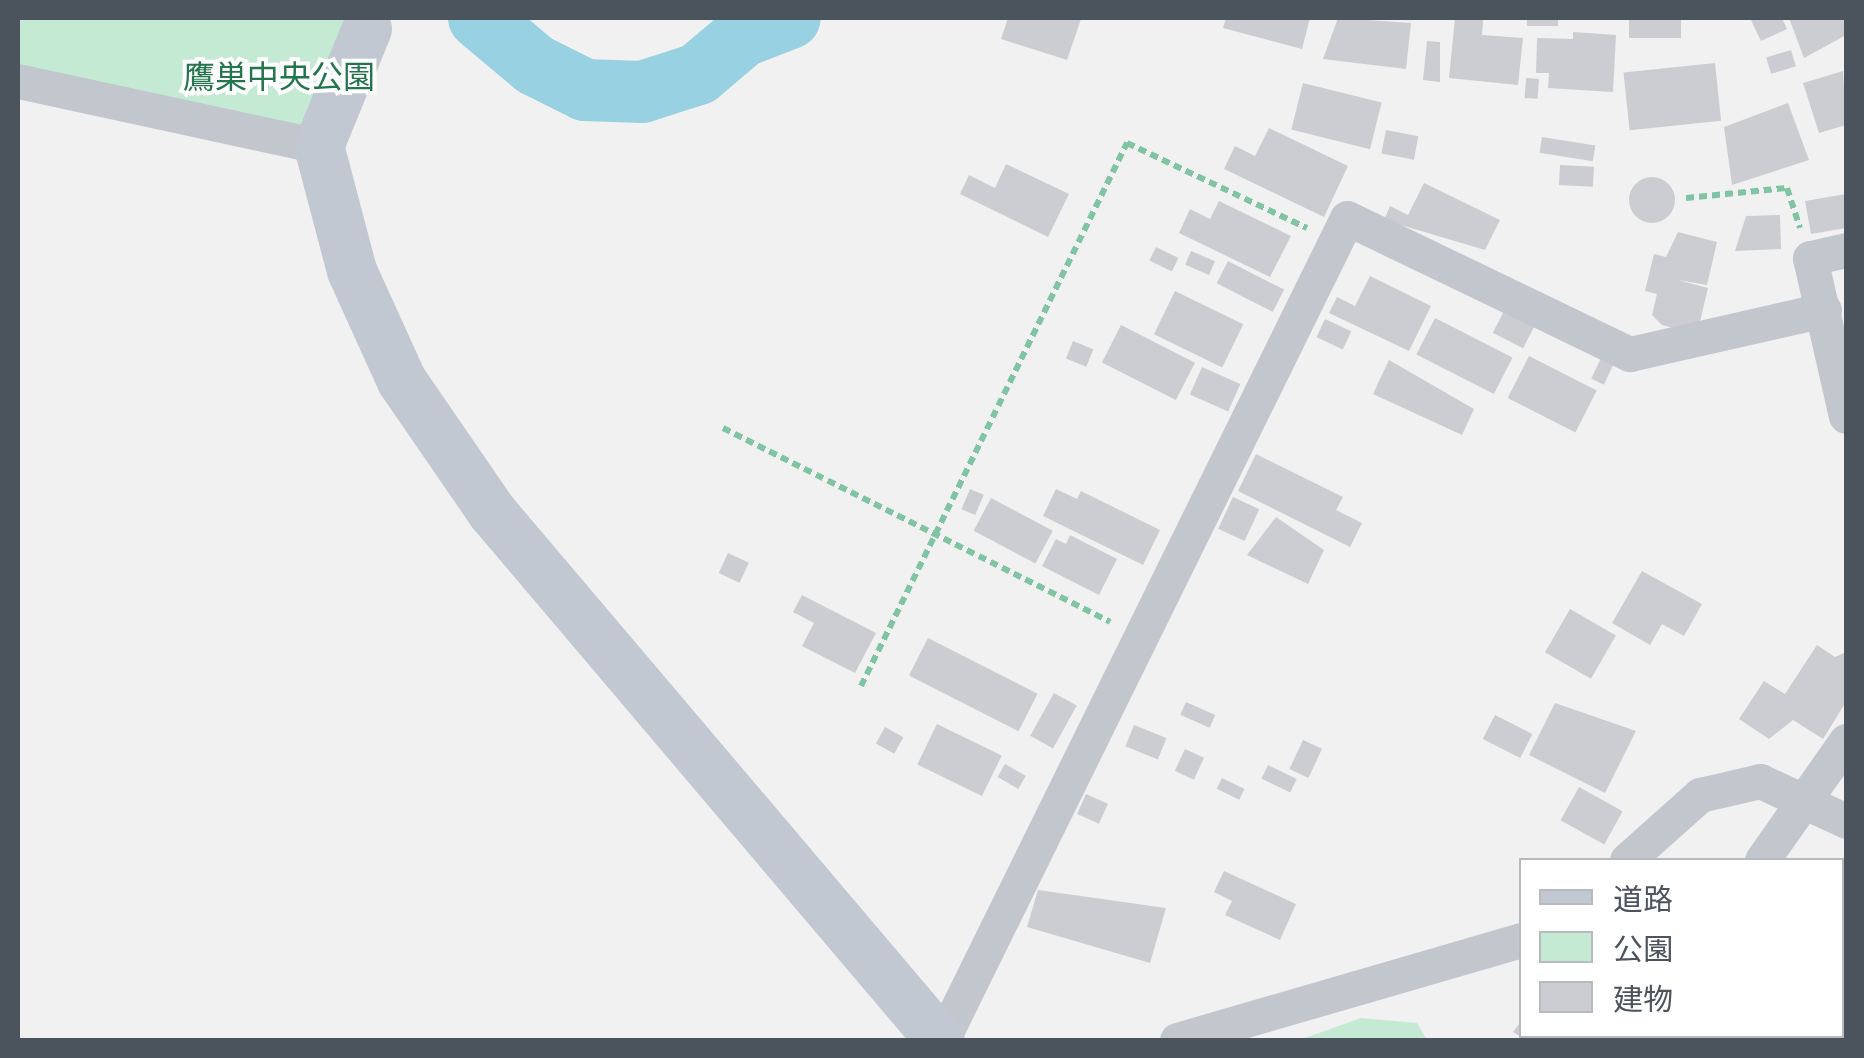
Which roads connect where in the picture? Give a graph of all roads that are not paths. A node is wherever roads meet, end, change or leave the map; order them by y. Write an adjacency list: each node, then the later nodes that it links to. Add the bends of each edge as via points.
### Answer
1 (369, 23): 3 (street)
2 (18, 81): 3 (street)
3 (318, 146): 13 (street, via 352,271 402,381 470,479)
4 (1846, 250): 5 (street, via 1810,258)
5 (1824, 310): 6 (street); 13 (street, via 1630,354 1347,218)
6 (1846, 416)
7 (1846, 741): 8 (street)
8 (1803, 801): 9 (street); 10 (street, via 1760,781 1700,795); 11 (street)
9 (1846, 821)
10 (1629, 858)
11 (1763, 858)
12 (1519, 941): 14 (street)
13 (941, 1040)
14 (1176, 1040)

